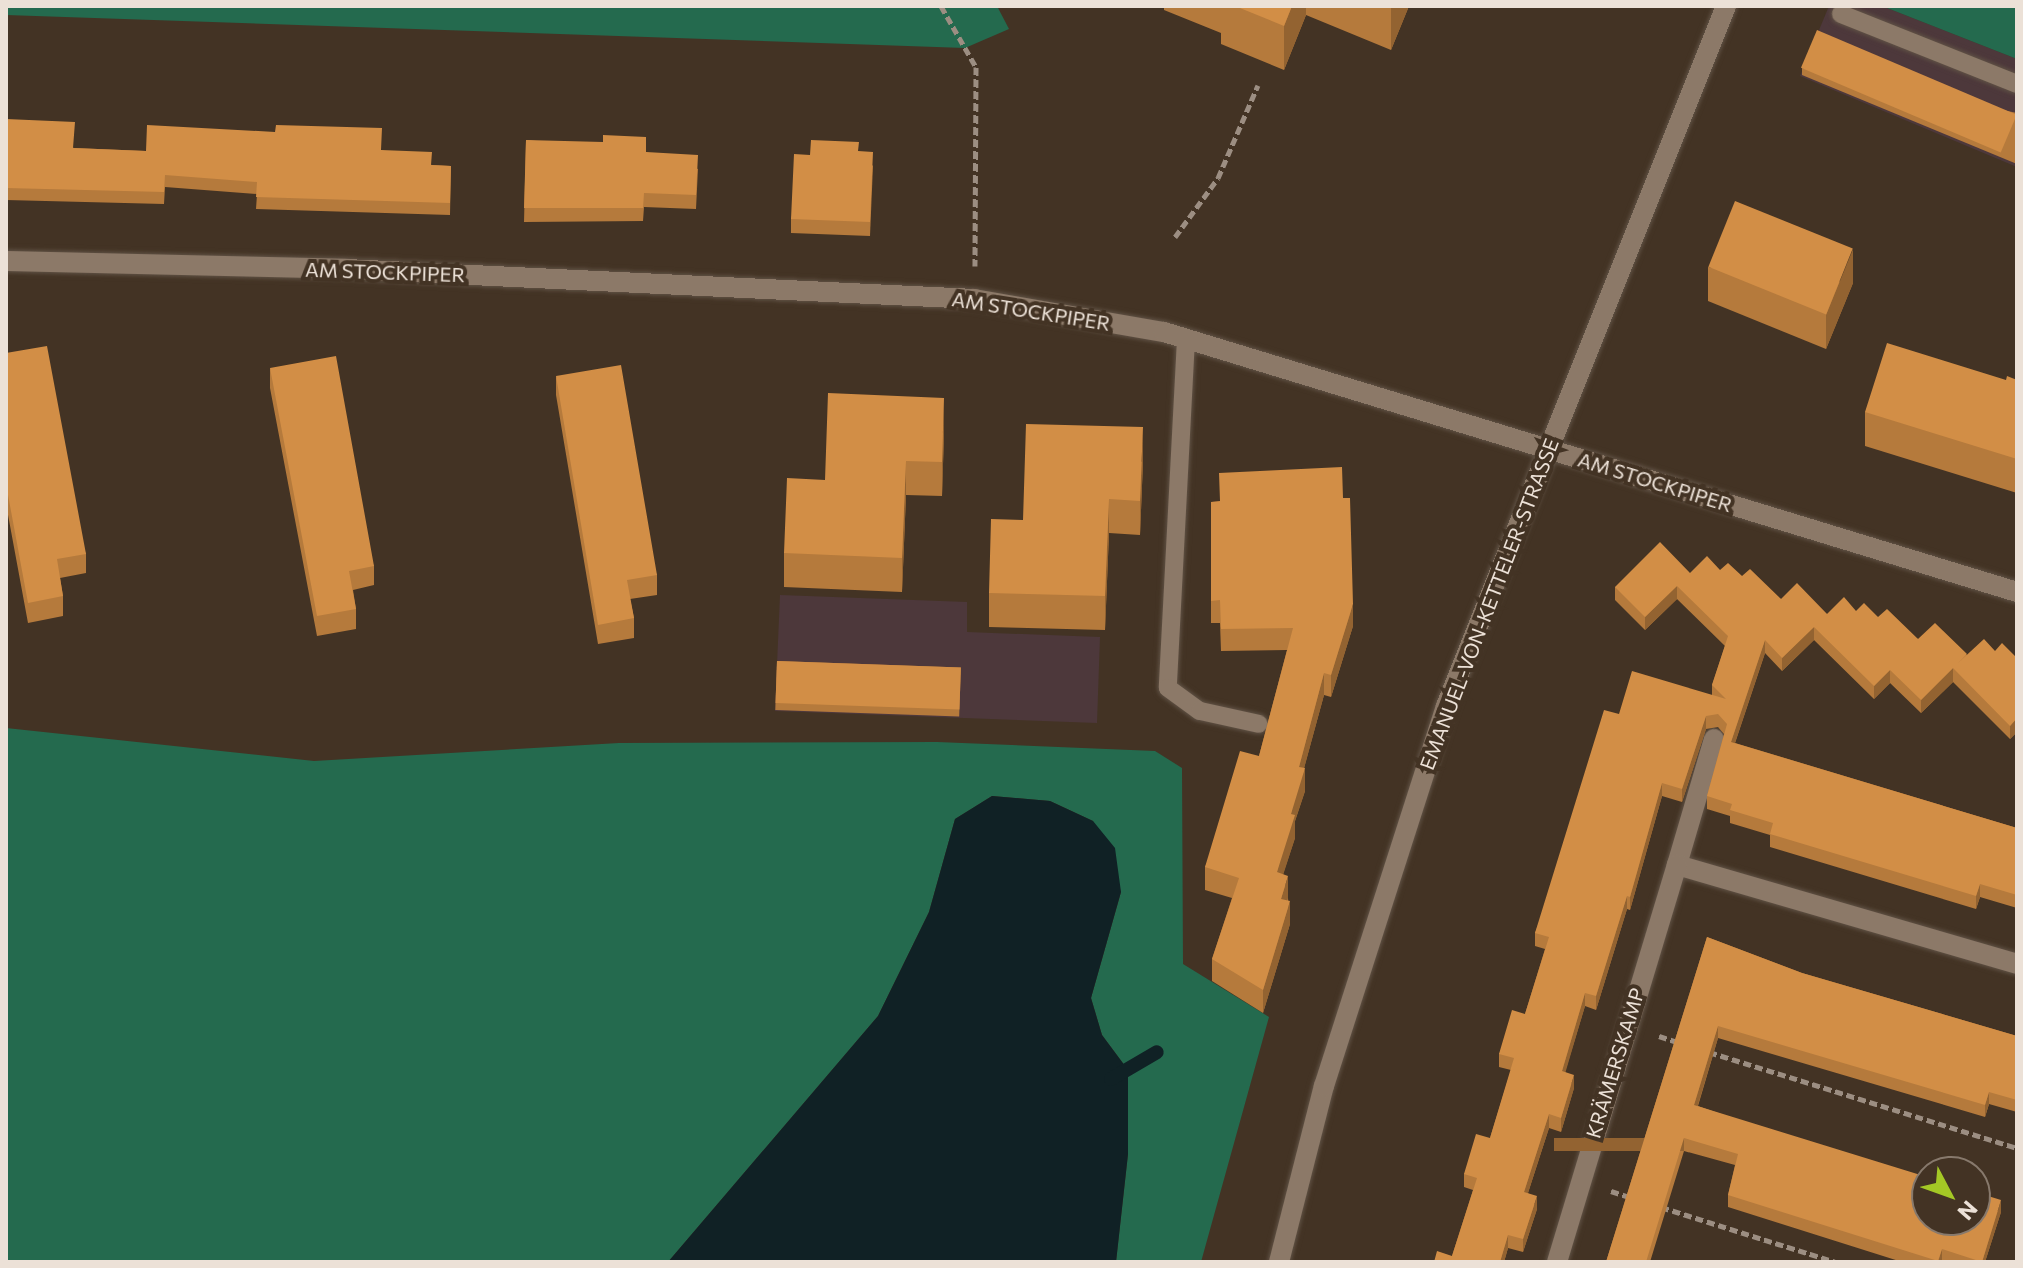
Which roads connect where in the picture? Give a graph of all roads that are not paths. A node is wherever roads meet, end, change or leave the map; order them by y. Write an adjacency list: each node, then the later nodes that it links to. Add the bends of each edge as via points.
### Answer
1 (1726, 6): 6 (street, EMANUEL-VON-KETTELER-STRASSE)
2 (1841, 14): 3 (lane)
3 (2017, 84)
4 (6, 261): 5 (street, AM STOCKPIPER, via 346,269 974,299)
5 (1186, 339): 6 (street, AM STOCKPIPER); 8 (lane, via 1168,688 1200,711)
6 (1547, 450): 7 (street, AM STOCKPIPER); 12 (street, EMANUEL-VON-KETTELER-STRASSE, via 1446,706 1324,1086)
7 (2017, 592)
8 (1259, 724)
9 (1714, 739): 10 (street, KRÄMERSKAMP)
10 (1677, 865): 11 (street); 13 (street, KRÄMERSKAMP)
11 (2017, 964)
12 (1279, 1262)
13 (1557, 1262)

